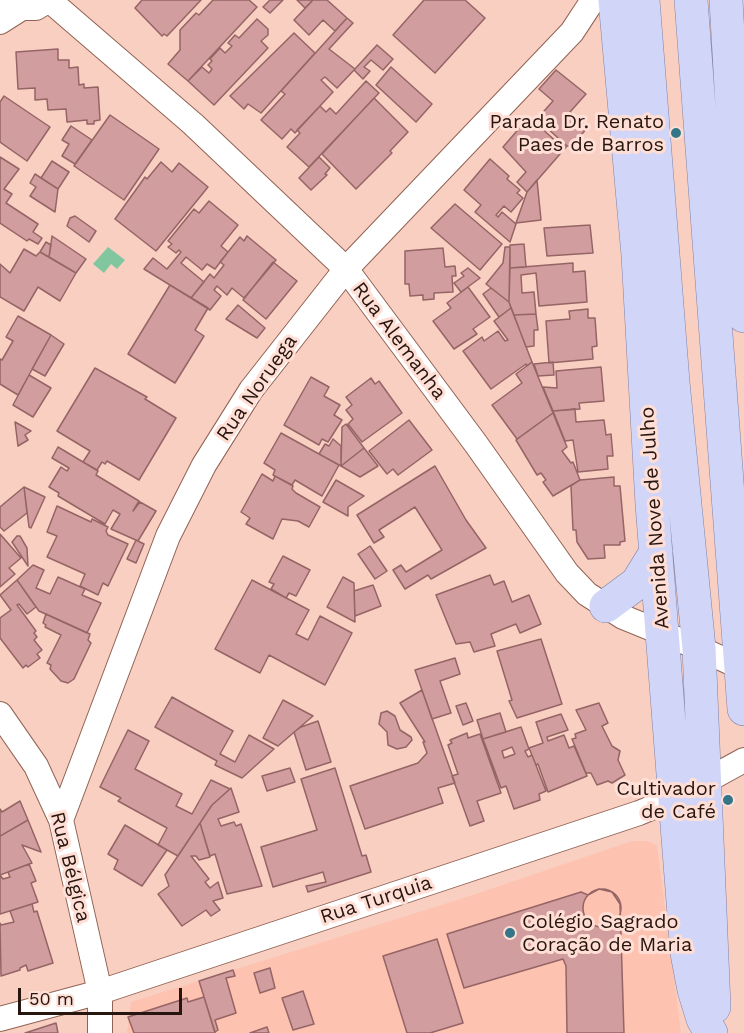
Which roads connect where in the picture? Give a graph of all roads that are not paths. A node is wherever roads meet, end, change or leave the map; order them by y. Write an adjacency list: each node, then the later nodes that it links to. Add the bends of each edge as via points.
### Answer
1 (49, 0): 6 (street, via 36,8); 10 (street, Rua Alemanha, via 193,124)
2 (593, 0): 9 (street, Rua Noruega)
3 (643, 0): 15 (main road, Avenida Nove de Julho, via 673,382)
4 (691, 0): 16 (main road)
5 (726, 0): 11 (main road)
6 (9, 5): 8 (street)
7 (616, 10): 9 (street); 12 (main road, Avenida Nove de Julho, via 638,255)
8 (0, 22)
9 (572, 32): 10 (street, Rua Noruega)
10 (346, 269): 13 (street, Rua Alemanha, via 567,573 587,594); 22 (street, Rua Noruega, via 251,390 204,465 168,536)
11 (744, 316)
12 (656, 552): 13 (main road, via 637,583); 14 (main road, Avenida Nove de Julho)
13 (606, 606): 14 (street, Rua Alemanha)
14 (664, 636): 15 (street, Rua Alemanha); 21 (main road, Avenida Nove de Julho)
15 (699, 648): 16 (street, Rua Alemanha); 20 (main road, Avenida Nove de Julho)
16 (742, 668): 17 (main road)
17 (744, 709)
18 (0, 714): 22 (street, Rua Bélgica, via 36,766)
19 (744, 760): 20 (street, Rua Turquia)
20 (704, 782): 21 (street, Rua Turquia); 25 (main road, Avenida Nove de Julho)
21 (673, 799): 23 (street, Rua Turquia); 25 (main road, Avenida Nove de Julho, via 687,953)
22 (61, 820): 23 (street, Rua Bélgica)
23 (100, 992): 24 (street, Rua Turquia); 26 (street, Rua Bélgica)
24 (0, 1019)
25 (707, 1029)
26 (100, 1033)

